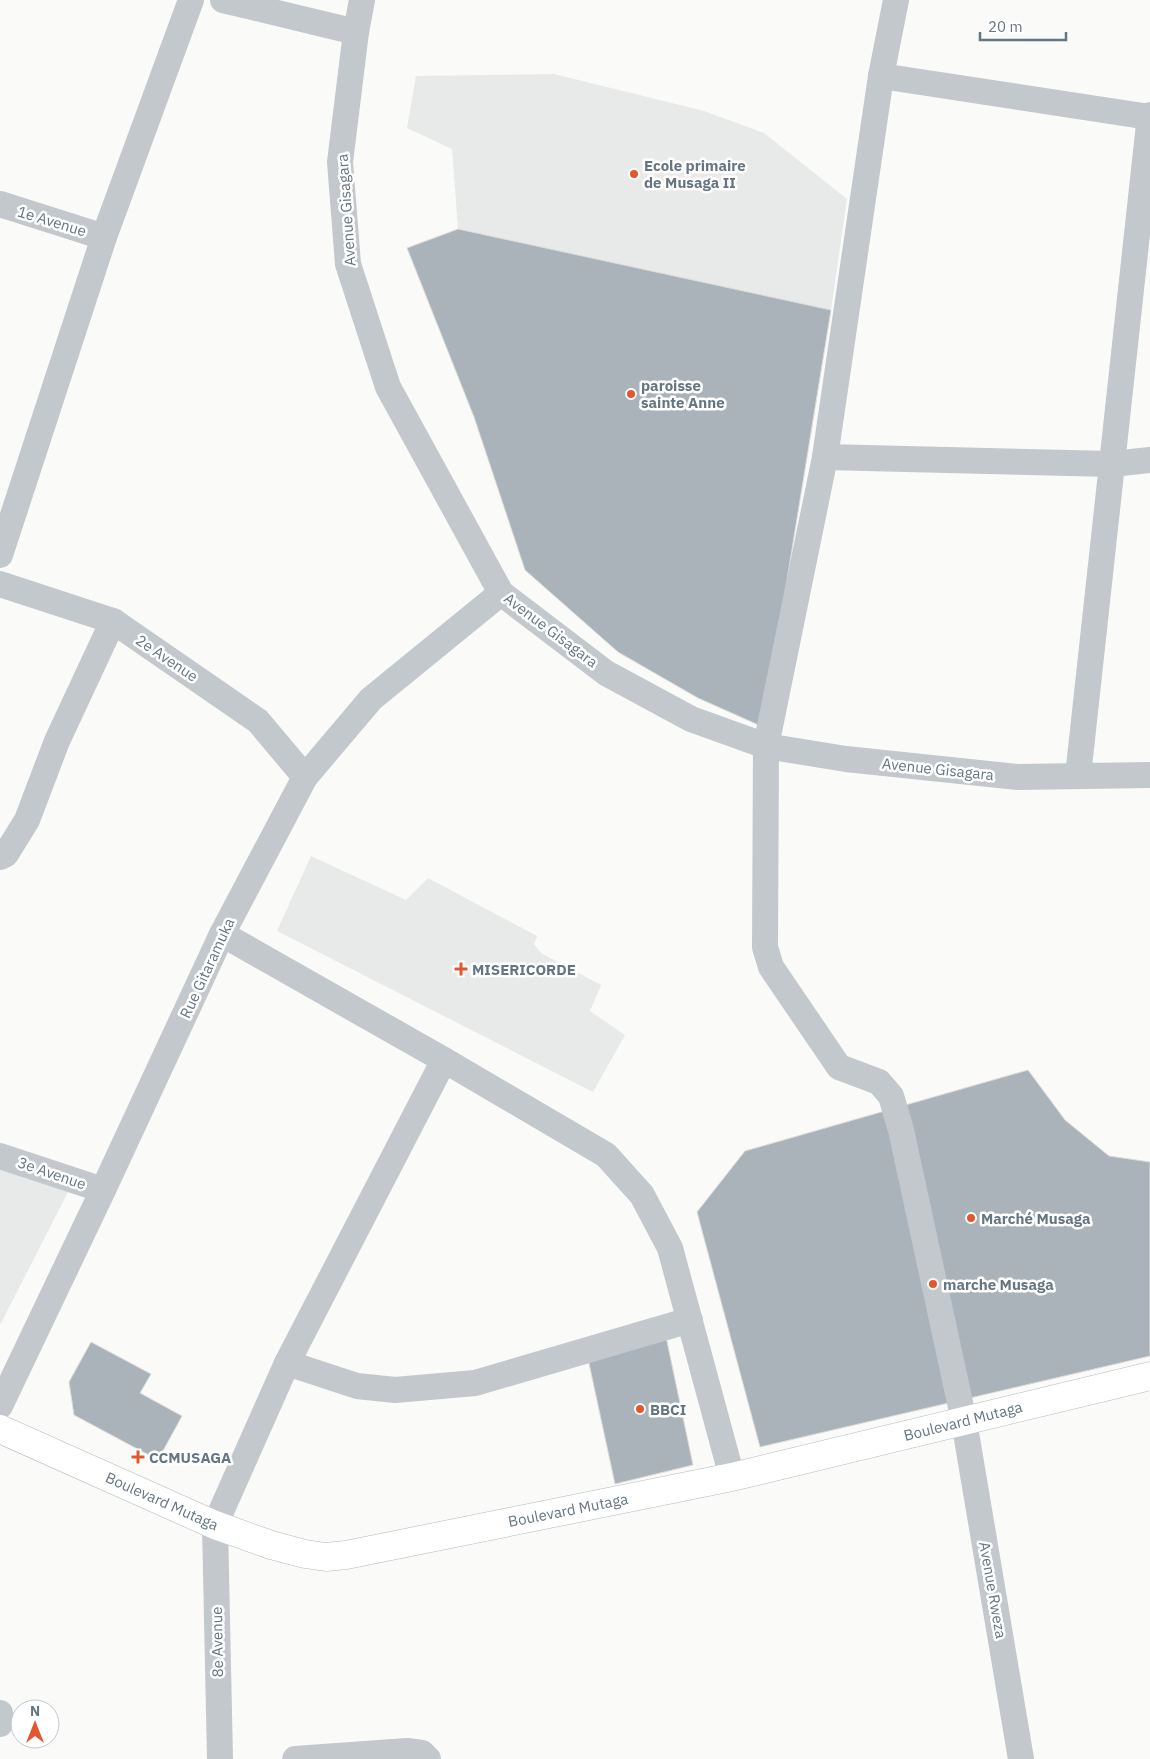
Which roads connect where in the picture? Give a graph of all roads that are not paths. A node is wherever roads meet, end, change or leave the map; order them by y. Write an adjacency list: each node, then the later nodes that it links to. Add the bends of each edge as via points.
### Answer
1 (191, 0): 9 (street)
2 (223, 0): 5 (street)
3 (362, 0): 5 (street, Avenue Gisagara)
4 (896, 0): 6 (street, Avenue Rweza)
5 (356, 32): 15 (street, Avenue Gisagara, via 340,162 348,264 388,387)
6 (881, 76): 7 (street); 10 (street, Avenue Rweza)
7 (1150, 116): 12 (street)
8 (0, 204): 9 (street, 1e Avenue)
9 (104, 237): 13 (street)
10 (825, 457): 12 (street); 17 (street, Avenue Rweza)
11 (1150, 460): 12 (street)
12 (1112, 464): 19 (street)
13 (0, 555)
14 (0, 584): 16 (street, 2e Avenue)
15 (501, 593): 17 (street, Avenue Gisagara, via 606,673 691,719); 20 (street, Rue Gitaramuka, via 371,699)
16 (113, 621): 20 (street, 2e Avenue, via 258,720); 21 (street, via 57,741 27,820 6,854)
17 (766, 746): 19 (street, Avenue Gisagara, via 846,759 1018,777); 30 (street, Avenue Rweza, via 765,947 771,967 839,1067 879,1082 891,1096)
18 (1150, 775): 19 (street, Avenue Gisagara)
19 (1078, 776)
20 (305, 777): 22 (street, Rue Gitaramuka)
21 (0, 857)
22 (222, 934): 23 (street); 25 (street, Rue Gitaramuka)
23 (444, 1060): 26 (street, via 606,1155 642,1195 670,1248); 27 (street)
24 (0, 1156): 25 (street, 3e Avenue)
25 (103, 1190): 29 (street, Rue Gitaramuka)
26 (690, 1320): 27 (street, via 475,1383 385,1389 357,1386); 32 (street)
27 (287, 1363): 33 (street)
28 (1150, 1376): 30 (street, Boulevard Mutaga)
29 (0, 1406)
30 (964, 1421): 32 (street, Boulevard Mutaga); 39 (street, Avenue Rweza)
31 (0, 1429): 33 (street, Boulevard Mutaga)
32 (732, 1477): 33 (street, Boulevard Mutaga, via 326,1557 271,1545)
33 (215, 1525): 36 (street, 8e Avenue)
34 (0, 1713): 35 (street)
35 (0, 1724)
36 (220, 1759)
37 (295, 1759): 38 (street, via 407,1751 422,1753)
38 (428, 1759)
39 (1021, 1759)

